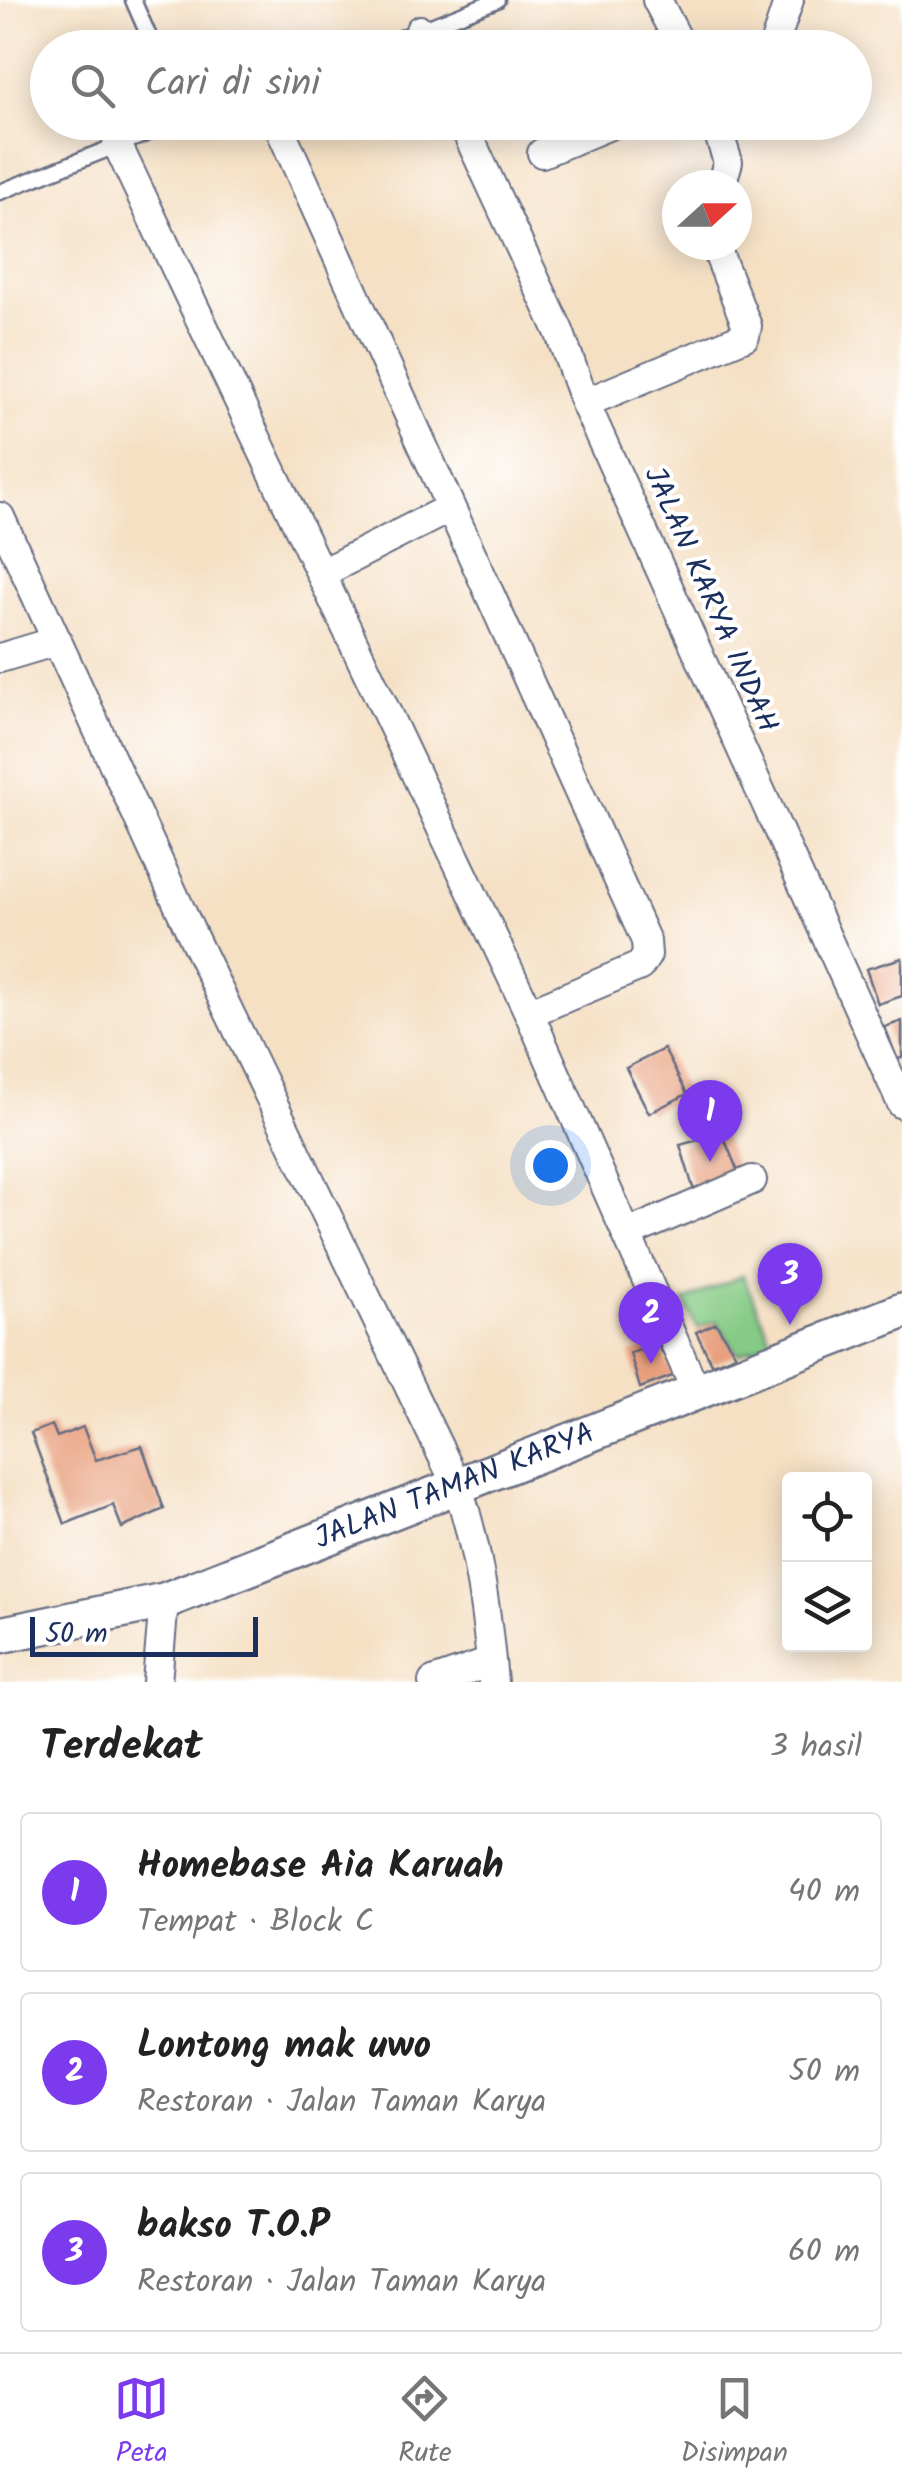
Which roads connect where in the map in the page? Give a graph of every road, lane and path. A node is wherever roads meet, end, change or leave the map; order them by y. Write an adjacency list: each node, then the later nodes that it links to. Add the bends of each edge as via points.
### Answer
1 (133, 0): 5 (lane)
2 (498, 0): 6 (lane)
3 (657, 0): 7 (street)
4 (789, 0): 8 (street)
5 (146, 30)
6 (441, 30)
7 (673, 30)
8 (779, 30)
9 (129, 140): 14 (lane)
10 (285, 140): 20 (street)
11 (470, 140): 19 (street, JALAN KARYA INDAH)
12 (572, 140): 15 (street)
13 (721, 140): 16 (street)
14 (118, 144): 17 (lane); 22 (street)
15 (542, 152)
16 (726, 170)
17 (0, 192)
18 (721, 260): 19 (street, via 745,336)
19 (585, 403): 26 (street, JALAN KARYA INDAH)
20 (450, 508): 22 (street); 25 (street, via 647,949 640,966)
21 (0, 517): 23 (street)
22 (322, 573): 25 (street)
23 (57, 642): 24 (street); 31 (street)
24 (0, 658)
25 (529, 1013): 28 (street)
26 (902, 1104)
27 (752, 1180): 28 (street)
28 (627, 1234): 30 (street)
29 (902, 1310): 30 (street, JALAN TAMAN KARYA)
30 (696, 1391): 31 (street, JALAN TAMAN KARYA)
31 (458, 1488): 32 (street, JALAN TAMAN KARYA); 34 (street, via 486,1607)
32 (164, 1601): 33 (street, JALAN TAMAN KARYA); 35 (street)
33 (0, 1634)
34 (492, 1672): 36 (street)
35 (157, 1682)
36 (433, 1682)

